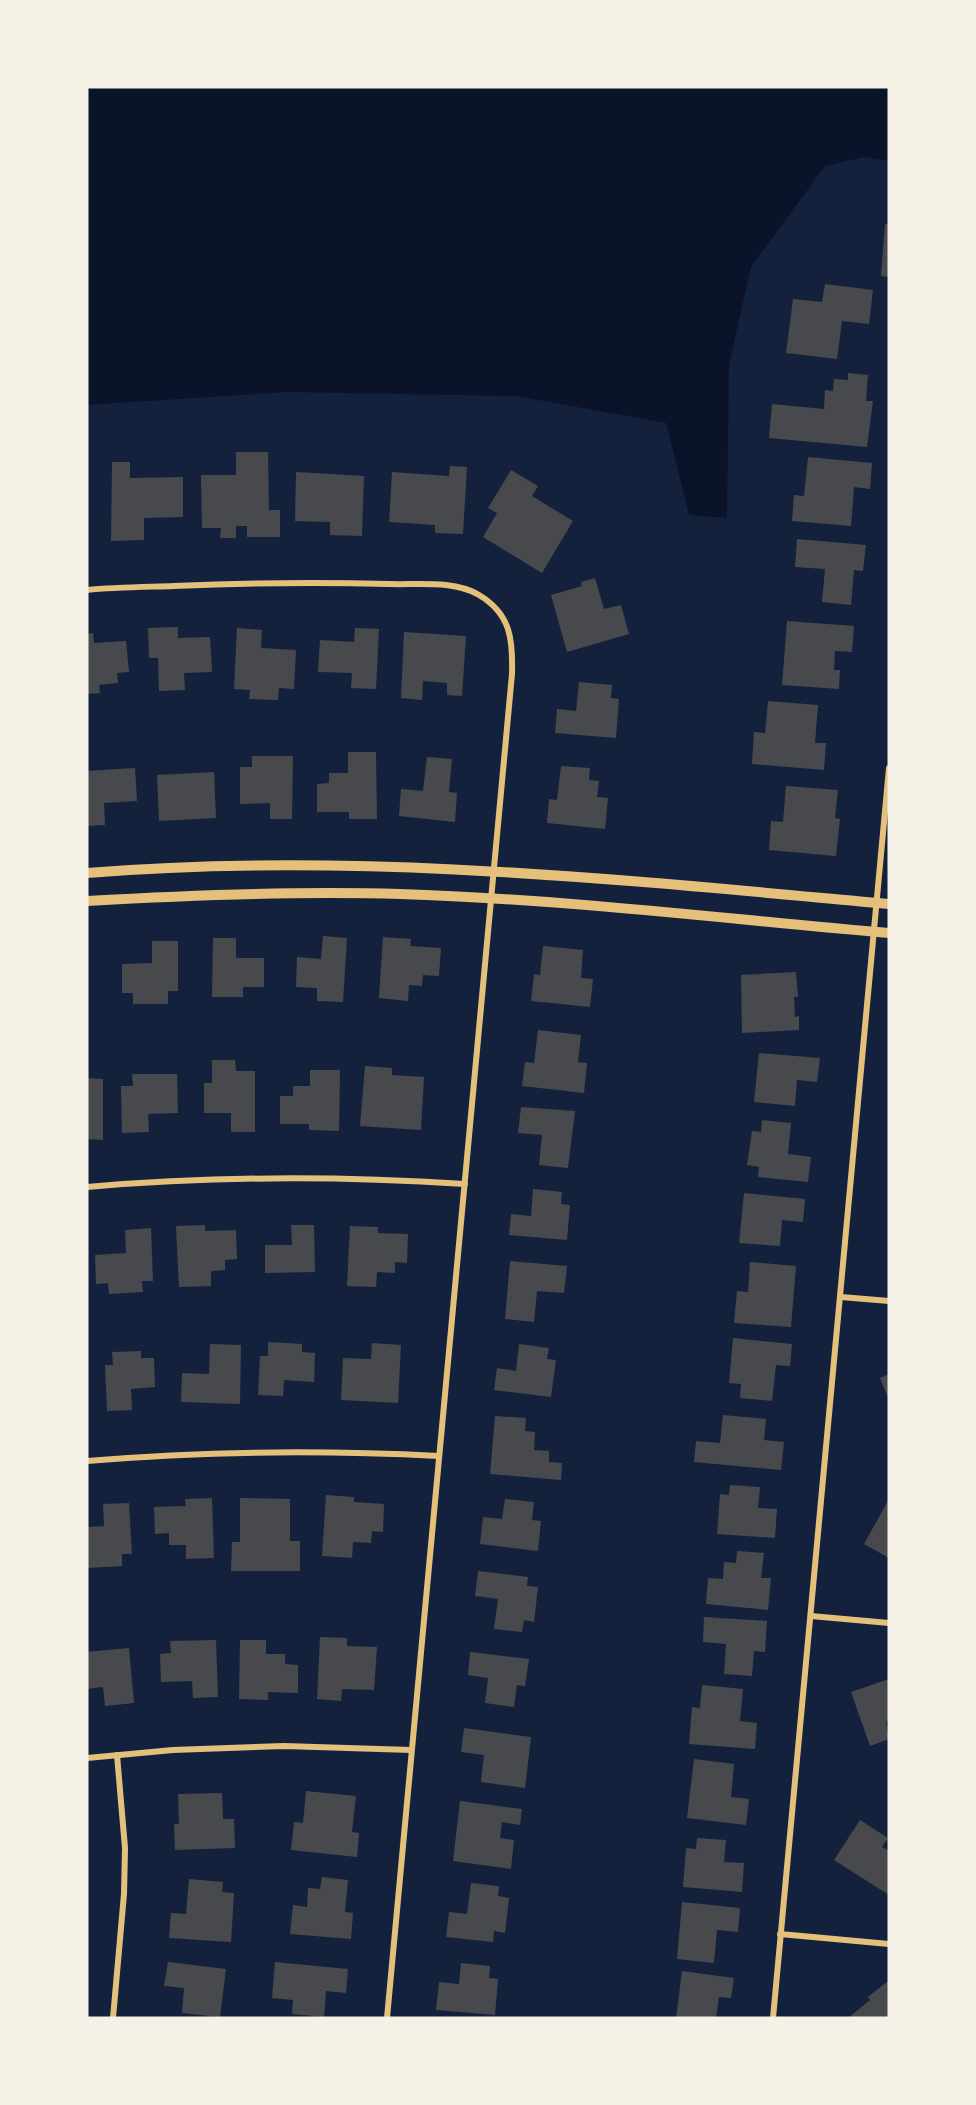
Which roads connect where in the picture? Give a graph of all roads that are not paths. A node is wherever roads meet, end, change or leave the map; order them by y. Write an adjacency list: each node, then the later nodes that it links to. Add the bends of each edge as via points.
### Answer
1 (87, 590): 3 (street, via 218,584 398,584 453,587 477,594 496,608 509,628 513,650)
2 (889, 768): 7 (street)
3 (494, 871): 4 (street, via 314,864); 5 (street); 7 (street)
4 (87, 873)
5 (491, 899): 6 (street, via 282,893); 8 (street); 10 (street)
6 (87, 901)
7 (883, 903): 8 (street)
8 (875, 932): 9 (street); 12 (street)
9 (889, 933)
10 (465, 1184): 11 (street, via 244,1178); 14 (street)
11 (87, 1187)
12 (841, 1297): 13 (street); 16 (street)
13 (889, 1301)
14 (439, 1456): 15 (street, via 243,1451); 18 (street)
15 (87, 1461)
16 (811, 1616): 17 (street); 21 (street)
17 (889, 1623)
18 (411, 1750): 19 (street, via 284,1746); 24 (street)
19 (117, 1755): 20 (street); 23 (street, via 125,1871)
20 (87, 1758)
21 (780, 1934): 22 (street); 25 (street)
22 (889, 1944)
23 (113, 2018)
24 (387, 2018)
25 (773, 2018)

